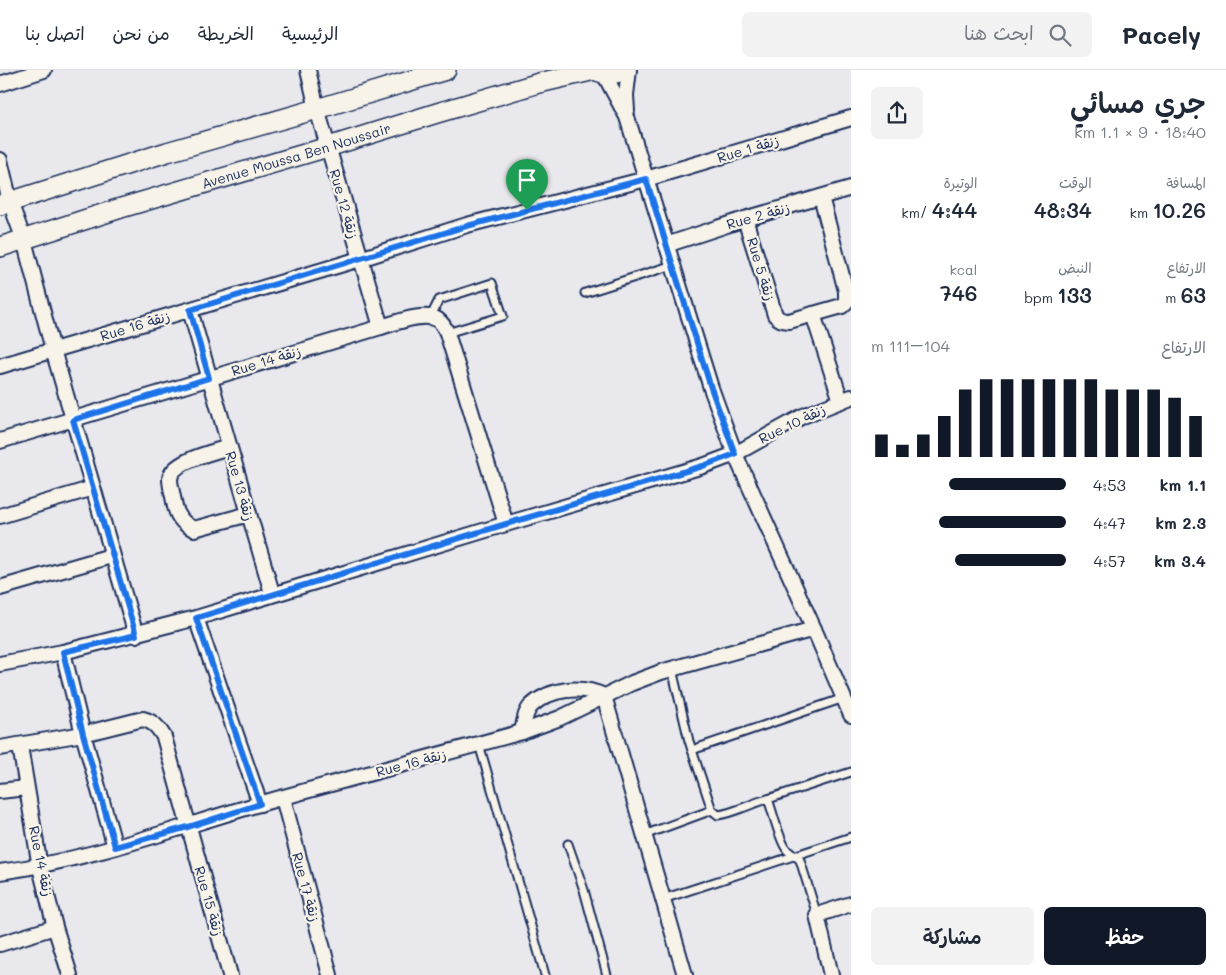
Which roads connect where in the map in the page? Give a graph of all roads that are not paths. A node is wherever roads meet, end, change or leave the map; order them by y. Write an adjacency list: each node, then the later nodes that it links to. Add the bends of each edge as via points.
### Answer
1 (44, 70): 8 (street)
2 (308, 70): 9 (street, Rue 12 زنقة)
3 (446, 70): 7 (street)
4 (624, 70): 6 (street, Avenue Moussa Ben Noussair, via 613,74)
5 (629, 70): 10 (street)
6 (598, 71): 10 (street); 12 (street, Avenue Moussa Ben Noussair, via 539,82)
7 (422, 73): 9 (street)
8 (0, 84)
9 (317, 109): 12 (street, Rue 12 زنقة); 17 (street, via 167,152)
10 (627, 117): 14 (street)
11 (851, 118): 14 (street, Rue 1 زنقة)
12 (328, 148): 19 (street, Avenue Moussa Ben Noussair, via 120,208); 22 (street, Rue 12 زنقة)
13 (0, 160): 17 (street)
14 (646, 179): 20 (street); 22 (street, Rue 16 زنقة, via 467,226)
15 (851, 188): 16 (street, Rue 2 زنقة)
16 (821, 197): 18 (street, Rue 2 زنقة); 26 (street, Rue 5 زنقة, via 847,297 842,306)
17 (5, 204): 19 (street)
18 (745, 219): 20 (street, Rue 2 زنقة); 26 (street, Rue 5 زنقة, via 775,315 784,321)
19 (24, 240): 21 (street, Avenue Moussa Ben Noussair); 30 (street)
20 (666, 245): 23 (street)
21 (0, 247)
22 (360, 259): 25 (street, Rue 16 زنقة); 28 (street, Rue 12 زنقة)
23 (673, 265): 24 (lane); 37 (street)
24 (585, 293)
25 (190, 310): 30 (street, Rue 16 زنقة); 32 (street, Rue 13 زنقة)
26 (813, 314): 33 (street)
27 (424, 317): 28 (street, Rue 14 زنقة); 29 (street, via 440,321); 29 (lane, via 439,300 492,283 503,316)
28 (381, 326): 32 (street, Rue 14 زنقة)
29 (447, 333): 41 (street)
30 (53, 350): 31 (street, Rue 16 زنقة); 34 (street)
31 (0, 366)
32 (209, 378): 34 (street, Rue 14 زنقة); 36 (street, Rue 13 زنقة)
33 (846, 399): 37 (street, Rue 10 زنقة, via 783,427)
34 (73, 420): 35 (street, Rue 14 زنقة); 38 (street)
35 (0, 441)
36 (229, 447): 39 (street, Rue 13 زنقة); 39 (street, via 182,463 173,471 170,479 175,506 182,521 194,529)
37 (735, 454): 41 (street, Rue 10 زنقة); 46 (street)
38 (93, 488): 40 (street); 42 (street)
39 (249, 514): 44 (street, Rue 13 زنقة)
40 (0, 516)
41 (506, 524): 44 (street, Rue 10 زنقة)
42 (112, 556): 43 (street); 47 (street)
43 (0, 588)
44 (272, 593): 45 (street, Rue 10 زنقة)
45 (196, 618): 47 (street, Rue 10 زنقة); 65 (street)
46 (814, 629): 50 (street, Rue 16 زنقة); 52 (street)
47 (136, 635): 48 (street, Rue 10 زنقة)
48 (63, 652): 49 (street, Rue 10 زنقة); 55 (street)
49 (0, 663)
50 (672, 668): 51 (street, Rue 16 زنقة); 59 (lane)
51 (604, 696): 54 (street, Rue 16 زنقة); 54 (street, via 585,689 560,691 530,707); 68 (street)
52 (844, 698): 53 (street); 59 (lane)
53 (851, 715)
54 (522, 732): 56 (street, Rue 16 زنقة)
55 (83, 734): 57 (street); 67 (street, Rue 15 زنقة, via 143,719 157,725 164,736); 71 (street)
56 (480, 744): 63 (street, Rue 16 زنقة); 84 (lane)
57 (20, 746): 58 (street); 61 (street, Rue 14 زنقة)
58 (0, 748)
59 (692, 750): 66 (lane)
60 (851, 772): 64 (lane)
61 (26, 788): 62 (street); 73 (street, Rue 14 زنقة)
62 (0, 792)
63 (282, 798): 65 (street, Rue 16 زنقة); 83 (street, Rue 17 زنقة)
64 (768, 799): 66 (lane, via 718,816); 72 (lane, via 784,845)
65 (260, 804): 67 (street, Rue 16 زنقة)
66 (712, 810): 68 (lane)
67 (188, 827): 71 (street, Rue 16 زنقة); 82 (street, Rue 15 زنقة)
68 (644, 835): 75 (street)
69 (851, 837): 72 (lane)
70 (568, 844): 85 (lane)
71 (115, 847): 73 (street, Rue 16 زنقة)
72 (795, 855): 75 (lane); 77 (lane, via 800,860)
73 (40, 867): 74 (street, Rue 16 زنقة); 78 (street, Rue 14 زنقة)
74 (0, 872)
75 (663, 899): 80 (street)
76 (851, 904): 77 (street)
77 (817, 915): 86 (street)
78 (56, 927): 79 (street); 81 (street, Rue 14 زنقة)
79 (0, 944)
80 (679, 974)
81 (70, 975)
82 (230, 975)
83 (330, 975)
84 (546, 975)
85 (607, 975)
86 (830, 975)

